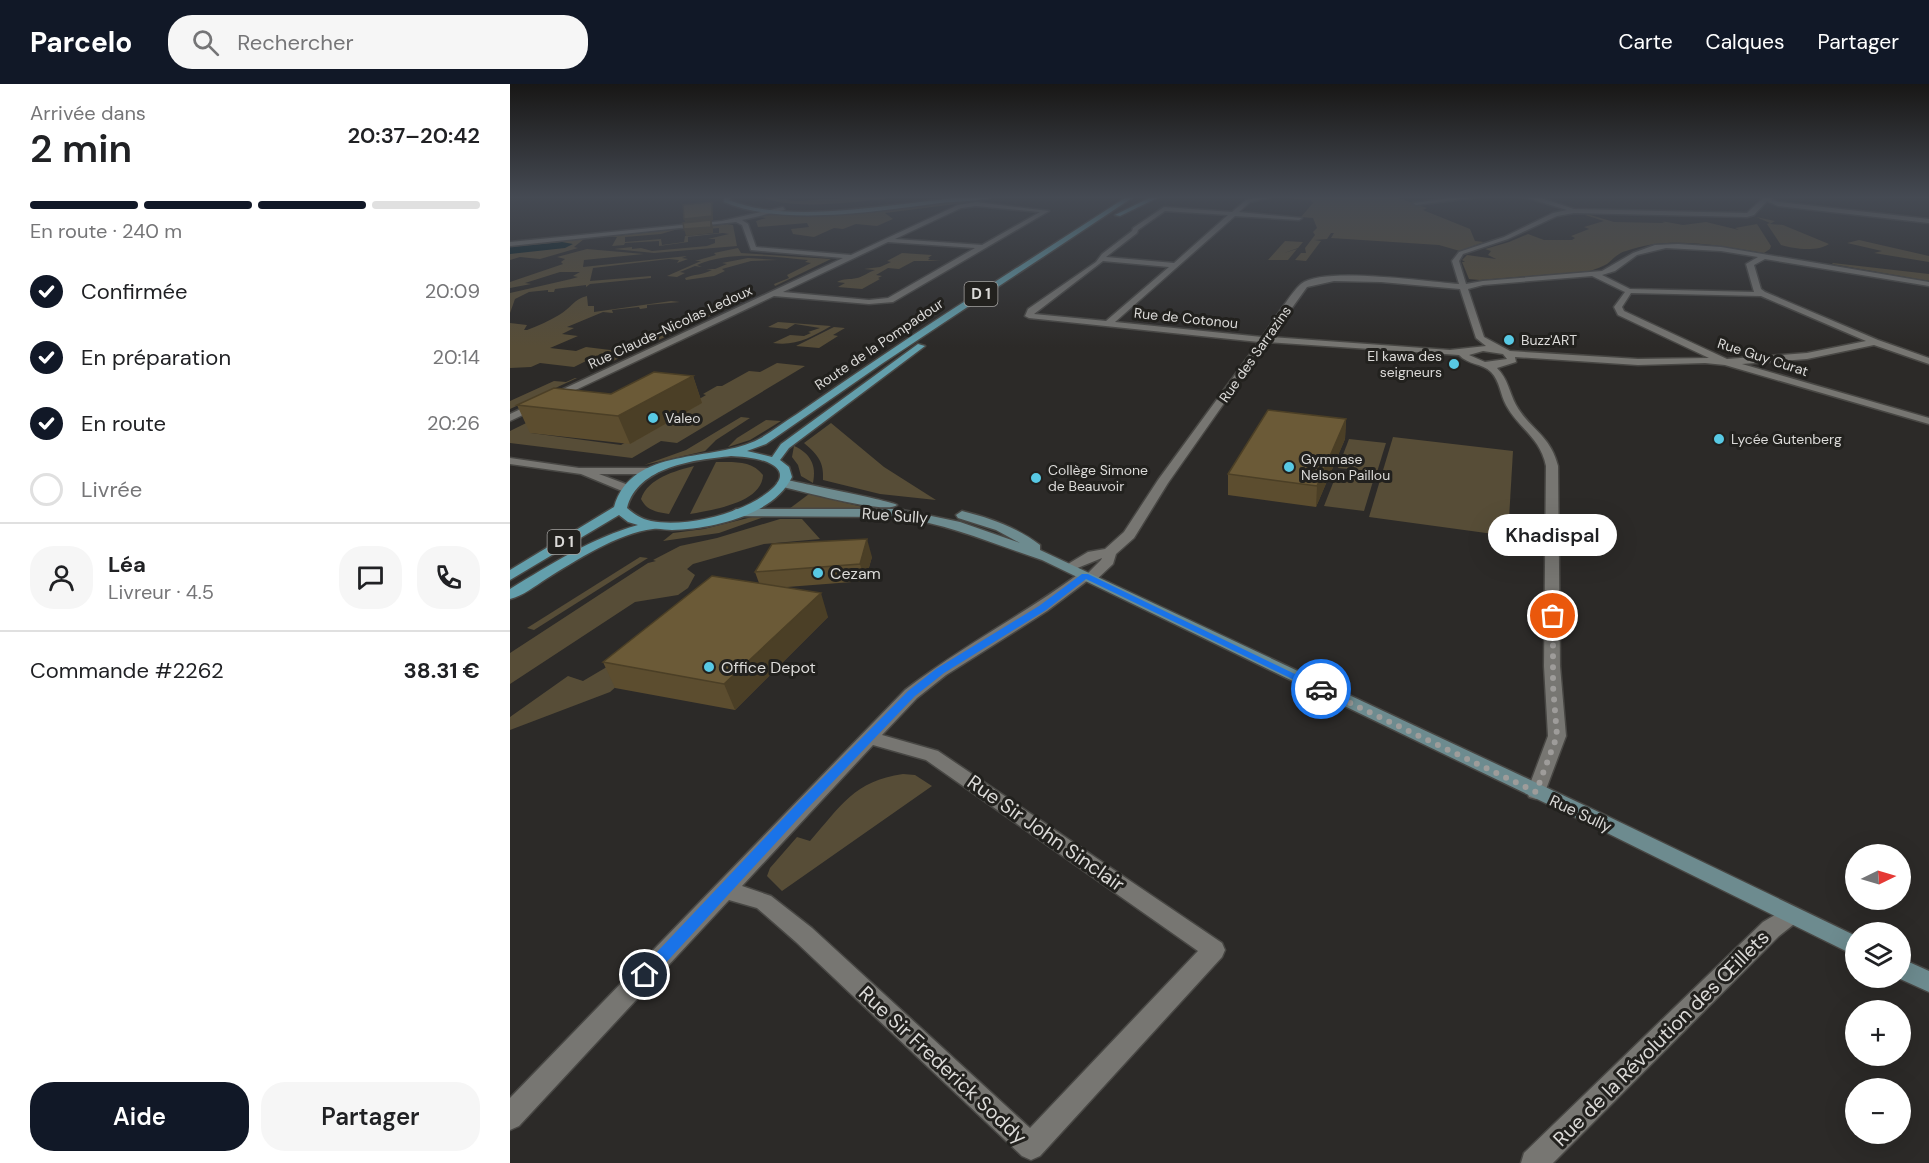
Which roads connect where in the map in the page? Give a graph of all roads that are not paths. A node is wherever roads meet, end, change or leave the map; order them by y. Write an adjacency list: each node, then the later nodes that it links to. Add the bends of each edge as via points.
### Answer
1 (752, 246): 13 (street)
2 (874, 246): 13 (street, Rue Claude-Nicolas Ledoux)
3 (975, 246): 11 (street)
4 (1055, 246): 36 (main road, Route de la Pompadour / D 1, via 762,442)
5 (1069, 246): 23 (main road, Route de la Pompadour / D 1)
6 (1116, 246): 14 (street)
7 (1197, 246): 15 (street)
8 (1481, 246): 18 (street, via 1461,253 1455,261)
9 (1682, 246): 16 (street, via 1633,254 1617,268)
10 (1692, 246): 12 (street)
11 (984, 247): 20 (street, via 890,300 869,302)
12 (1765, 256): 17 (street); 21 (street, via 1749,264)
13 (852, 257): 20 (street, Rue Claude-Nicolas Ledoux)
14 (1102, 259): 15 (street); 22 (street, Rue de Cotonou, via 1029,316)
15 (1176, 265): 22 (street)
16 (1594, 274): 18 (street); 19 (street)
17 (1929, 284)
18 (1465, 287): 24 (street); 25 (street, Rue des Sarrazins, via 1339,278 1310,281)
19 (1629, 291): 21 (street); 32 (street, Rue Guy Curat, via 1618,307 1621,313)
20 (772, 294): 34 (street, Rue Claude-Nicolas Ledoux)
21 (1762, 294): 26 (street)
22 (1108, 324): 25 (street, Rue de Cotonou)
23 (944, 331)
24 (1480, 338): 28 (street); 29 (street)
25 (1265, 339): 30 (street, Rue de Cotonou); 46 (street, Rue des Sarrazins, via 1129,535)
26 (1875, 342): 31 (street); 32 (street, via 1807,356)
27 (925, 344): 37 (main road, Route de la Pompadour, via 785,447)
28 (1475, 348): 29 (street); 30 (street)
29 (1499, 350): 33 (street)
30 (1465, 355): 33 (street, Rue de Cotonou)
31 (1929, 361)
32 (1726, 362): 33 (street, via 1548,358); 35 (street, Rue Guy Curat)
33 (1502, 363): 52 (street, via 1511,405 1550,451 1552,466 1552,666 1557,736)
34 (510, 417)
35 (1929, 421)
36 (731, 453): 37 (main road); 40 (main road, via 696,458)
37 (775, 460): 41 (main road, via 784,468)
38 (510, 461): 39 (street)
39 (579, 471): 40 (street); 42 (street)
40 (654, 471): 42 (main road)
41 (783, 483): 44 (main road, via 768,498); 47 (street, Rue Sully, via 862,501 973,518 1026,540)
42 (627, 489): 43 (main road, via 621,497)
43 (620, 509): 45 (main road, via 635,521); 49 (main road, D 1)
44 (736, 513): 45 (main road, via 700,523); 47 (street, Rue Sully, via 923,515 974,529)
45 (655, 525): 50 (main road, D 1, via 593,546)
46 (1109, 553): 48 (street, Rue des Sarrazins, via 1093,555); 48 (street, Rue des Sarrazins, via 1102,568)
47 (1047, 557): 48 (street, Rue Sully)
48 (1082, 574): 51 (street, via 1042,608 940,671 911,694); 52 (street, Rue Sully)
49 (510, 576)
50 (510, 595)
51 (869, 738): 53 (street); 56 (street, Rue Sir John Sinclair, via 933,754)
52 (1536, 792): 54 (street, Rue Sully)
53 (726, 890): 56 (street, Rue Sir Frederick Soddy, via 764,902 804,934 1030,1147); 59 (street)
54 (1790, 915): 55 (street, Rue Sully); 60 (street, Rue de la Révolution des Œillets)
55 (1845, 942)
56 (1214, 950)
57 (1911, 973): 58 (street)
58 (1929, 982)
59 (510, 1117)
60 (1534, 1163)

